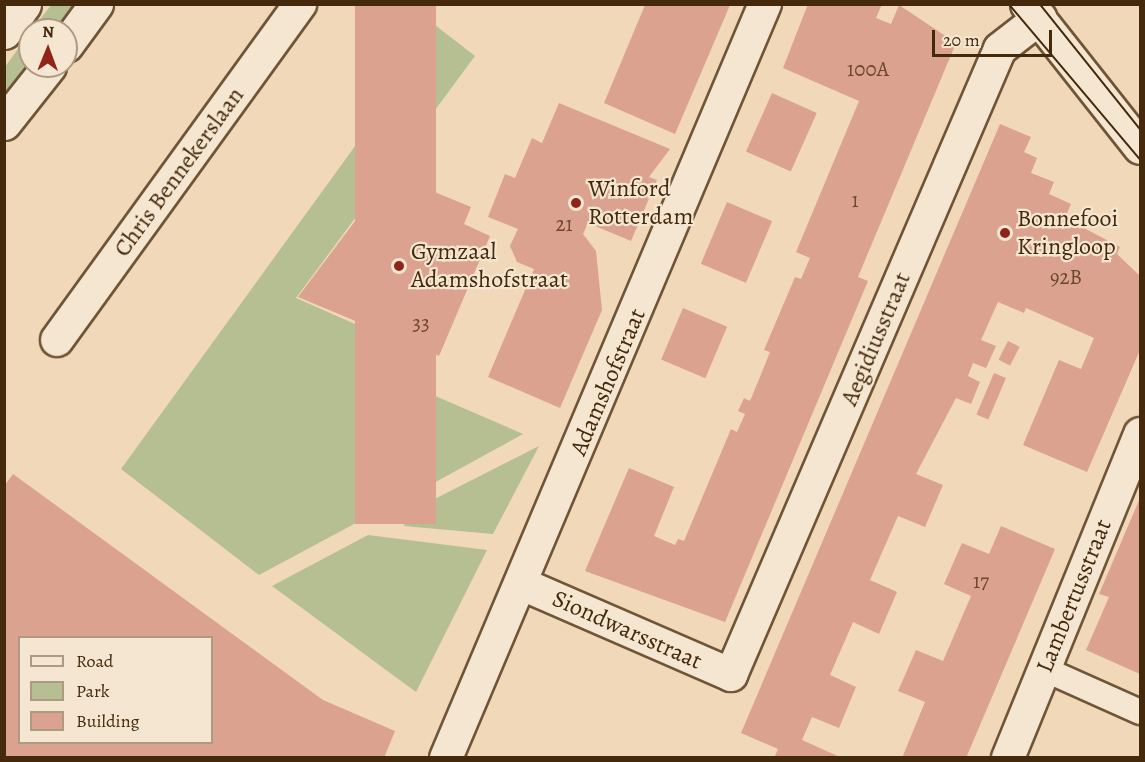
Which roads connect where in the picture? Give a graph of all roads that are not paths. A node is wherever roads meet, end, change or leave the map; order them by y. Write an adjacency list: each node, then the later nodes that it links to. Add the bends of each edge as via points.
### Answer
1 (24, 4): 7 (street)
2 (96, 4): 6 (street)
3 (300, 4): 11 (street, Chris Bennekerslaan)
4 (765, 4): 13 (street, Adamshofstraat)
5 (1034, 11): 10 (street); 15 (street, Aegidiusstraat, via 1000,49)
6 (78, 29)
7 (4, 32)
8 (40, 78): 9 (street)
9 (4, 123)
10 (1140, 147)
11 (57, 339)
12 (1140, 434): 14 (street, Lambertusstraat)
13 (522, 584): 15 (street, Siondwarsstraat); 17 (street, Adamshofstraat)
14 (1044, 669): 16 (street); 18 (street, Lambertusstraat)
15 (731, 675)
16 (1140, 712)
17 (446, 758)
18 (1008, 758)

